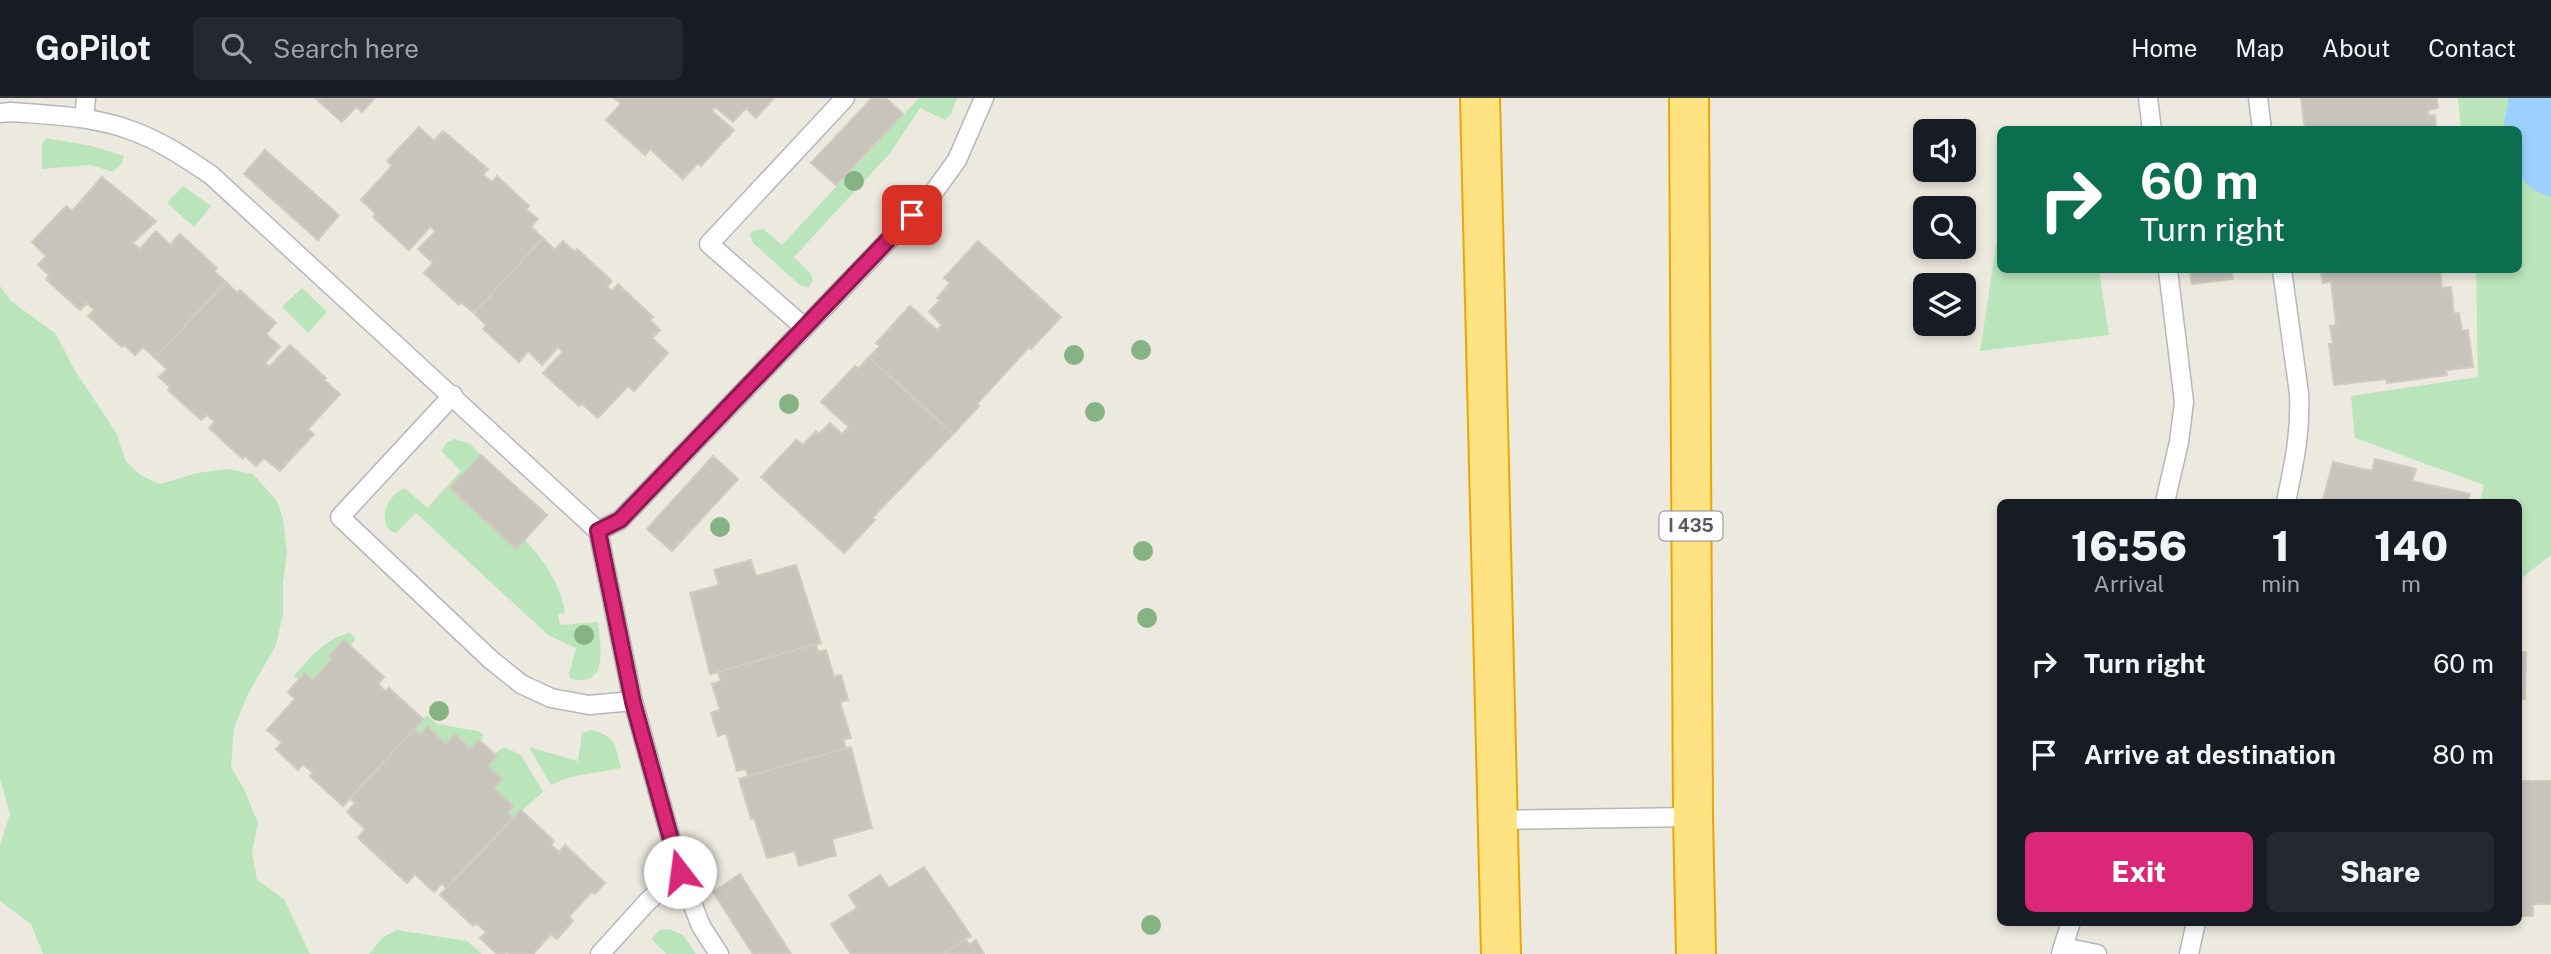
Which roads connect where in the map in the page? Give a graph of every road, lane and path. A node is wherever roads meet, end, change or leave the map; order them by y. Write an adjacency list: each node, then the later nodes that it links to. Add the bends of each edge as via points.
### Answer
1 (86, 98): 9 (lane)
2 (845, 98): 14 (lane, via 709,244)
3 (984, 98): 14 (lane, via 957,160 931,196)
4 (1480, 98): 21 (highway)
5 (1689, 98): 20 (highway, I 435)
6 (2148, 98): 10 (lane)
7 (2258, 98): 11 (lane)
8 (0, 113): 9 (lane)
9 (84, 118): 15 (lane, via 130,130 211,175)
10 (2152, 126)
11 (2262, 126)
12 (2168, 273): 16 (lane, via 2184,402)
13 (2282, 273): 17 (lane, via 2300,413)
14 (804, 327): 18 (lane, via 620,520)
15 (453, 395): 18 (lane); 19 (lane, via 340,517 522,684 551,698 589,705)
16 (2166, 499)
17 (2287, 499)
18 (598, 531): 19 (lane)
19 (633, 702): 22 (lane)
20 (1693, 817): 21 (lane); 29 (highway, I 435)
21 (1497, 820): 28 (highway)
22 (680, 872): 26 (lane); 27 (lane, via 701,926)
23 (2070, 926): 25 (lane)
24 (2195, 926): 31 (lane)
25 (2062, 950): 30 (lane)
26 (600, 954)
27 (719, 954)
28 (1501, 954)
29 (1696, 954)
30 (2098, 954)
31 (2189, 954)

